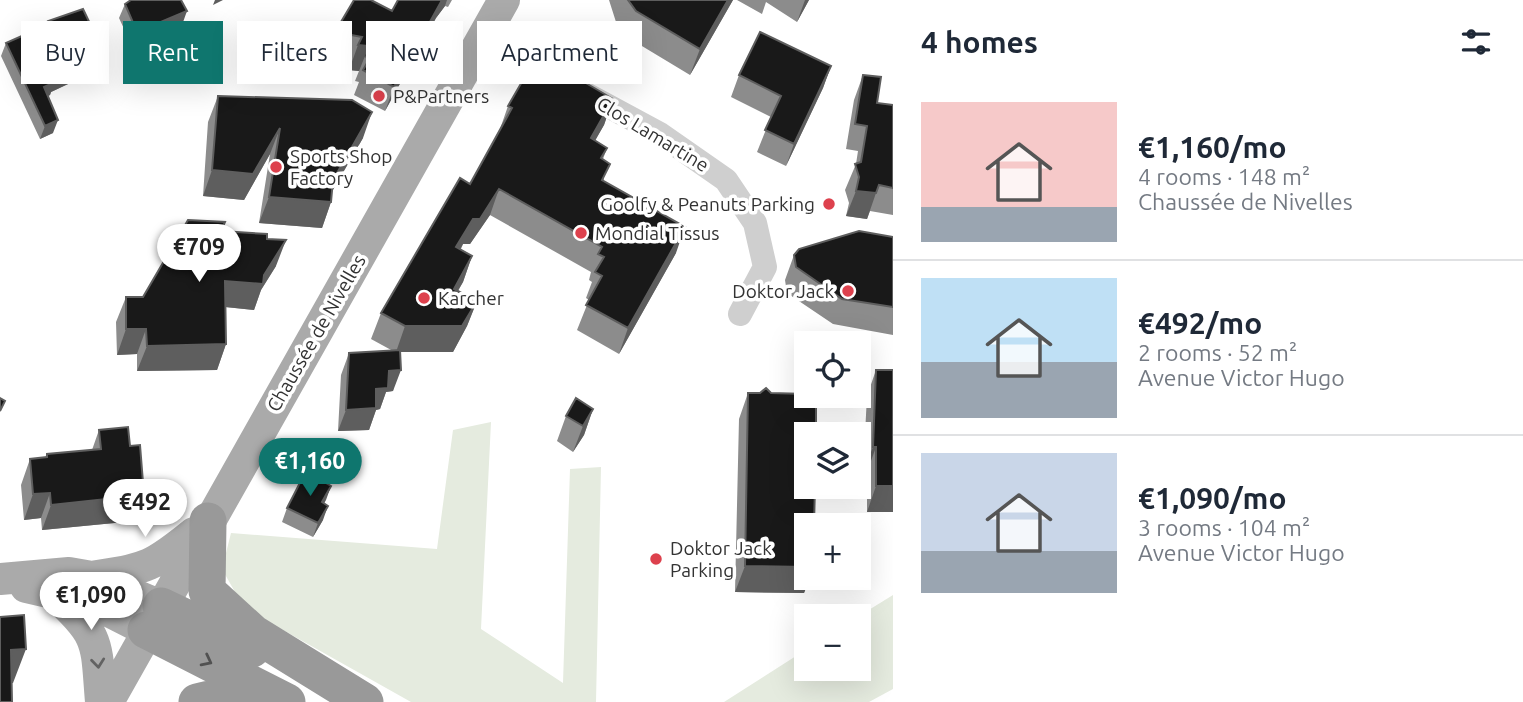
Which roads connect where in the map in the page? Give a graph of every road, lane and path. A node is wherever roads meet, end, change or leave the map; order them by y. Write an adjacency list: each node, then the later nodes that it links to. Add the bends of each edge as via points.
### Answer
1 (504, 0): 2 (main road, Chaussée de Nivelles)
2 (492, 21)
3 (477, 47): 6 (main road, Chaussée de Nivelles)
4 (567, 84): 5 (street, Clos Lamartine, via 660,134 726,180 755,223 765,267)
5 (740, 314)
6 (208, 521): 7 (main road, via 156,564); 10 (main road, Chaussée de Nivelles); 11 (highway, via 207,591 253,633)
7 (92, 577): 8 (main road, via 69,573); 10 (main road)
8 (0, 581): 9 (main road)
9 (51, 592): 10 (main road); 12 (main road, one-way to 12, via 86,623 94,641)
10 (153, 618): 11 (highway); 13 (main road, Chaussée de Nivelles); 16 (highway, one-way to 16)
11 (362, 700)
12 (100, 702)
13 (108, 702)
14 (197, 702): 15 (highway, via 222,696)
15 (260, 702)
16 (287, 702)

